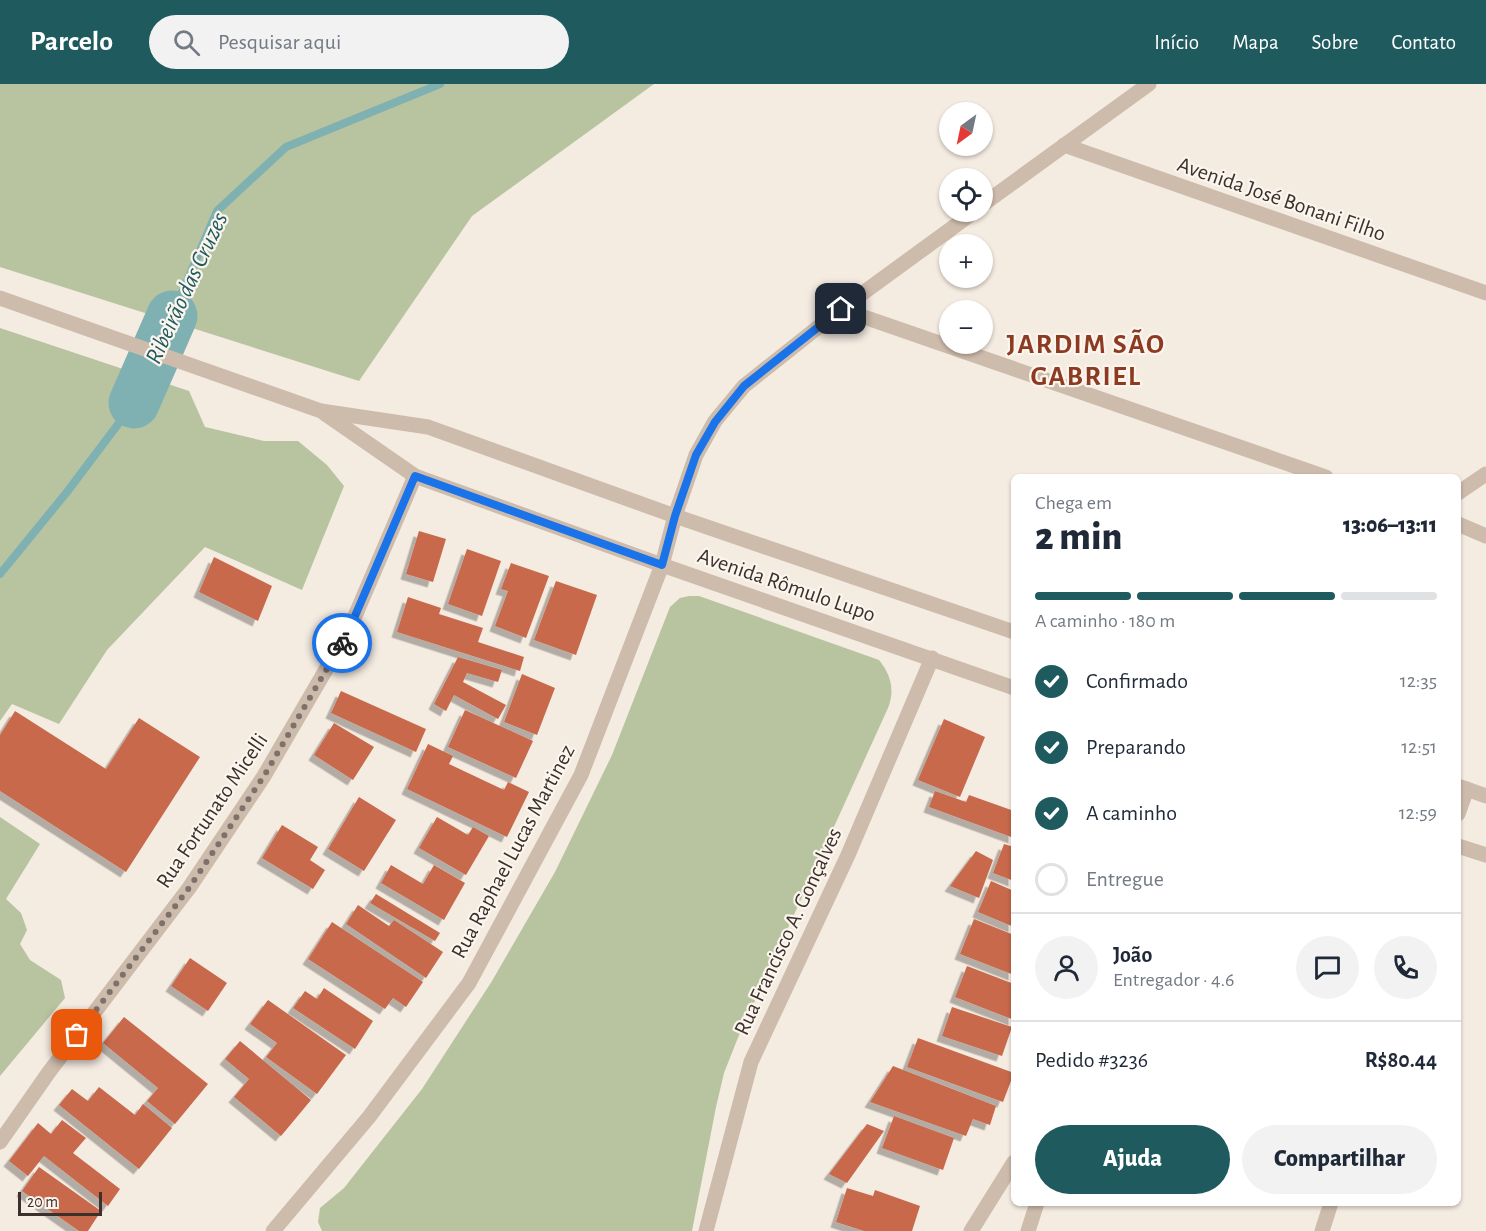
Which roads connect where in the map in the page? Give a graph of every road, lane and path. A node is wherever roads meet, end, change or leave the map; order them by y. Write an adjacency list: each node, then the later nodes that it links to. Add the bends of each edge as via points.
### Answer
1 (1149, 84): 2 (street)
2 (1064, 145): 3 (street); 5 (street, Avenida José Bonani Filho)
3 (993, 197)
4 (960, 222): 7 (street, Rua Raphael Lucas Martinez)
5 (1486, 293)
6 (0, 298): 8 (street, Avenida Rômulo Lupo)
7 (841, 309): 9 (street); 13 (street, Rua Raphael Lucas Martinez, via 744,386 715,422 696,455)
8 (321, 411): 11 (street, Avenida Rômulo Lupo); 13 (street, Avenida Rômulo Lupo, via 428,427)
9 (1317, 474)
10 (1486, 474): 12 (street)
11 (415, 476): 16 (street, Avenida Rômulo Lupo); 24 (street, Rua Fortunato Micelli, via 349,630 264,776 189,888)
12 (1461, 491)
13 (675, 516): 16 (street, Rua Raphael Lucas Martinez); 17 (street, Avenida Rômulo Lupo)
14 (1461, 525): 15 (street)
15 (1486, 536)
16 (662, 565): 18 (street, Avenida Rômulo Lupo); 28 (street, Rua Raphael Lucas Martinez, via 581,775 468,983 369,1117)
17 (1011, 631)
18 (932, 658): 19 (street, Avenida Rômulo Lupo); 29 (street, Rua Francisco A. Gonçalves, via 848,855 751,1062)
19 (1011, 687)
20 (1462, 788): 21 (street)
21 (1486, 796)
22 (1461, 847): 23 (street)
23 (1486, 855)
24 (0, 1142)
25 (1011, 1167): 30 (street)
26 (1036, 1206): 31 (street)
27 (1330, 1206): 32 (street)
28 (273, 1231)
29 (706, 1231)
30 (971, 1231)
31 (1028, 1231)
32 (1322, 1231)

